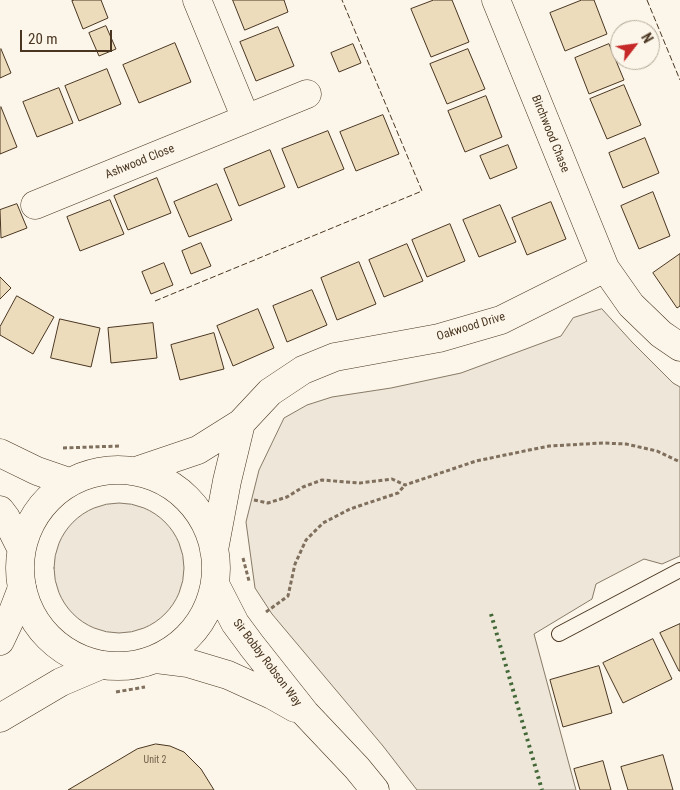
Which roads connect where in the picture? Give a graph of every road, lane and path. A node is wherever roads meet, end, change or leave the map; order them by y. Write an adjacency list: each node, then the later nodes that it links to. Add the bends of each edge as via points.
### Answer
1 (197, 0): 4 (street)
2 (496, 0): 6 (street, Birchwood Chase)
3 (307, 94): 4 (street, Ashwood Close)
4 (246, 120): 5 (street, Ashwood Close)
5 (35, 205)
6 (605, 268): 7 (street, via 631,305); 8 (street, Oakwood Drive, via 500,320 439,338 335,357 303,370 270,392)
7 (680, 348)
8 (241, 423): 11 (street, Oakwood Drive, via 198,450); 17 (street, Oakwood Drive)
9 (0, 453): 12 (street)
10 (680, 462): 13 (path, via 657,451 626,444 549,446 476,462)
11 (136, 472): 12 (street, via 90,473); 17 (street, via 169,487 192,506 205,526)
12 (68, 482): 16 (street, via 47,498 30,520)
13 (405, 485): 14 (path, via 392,479 360,483 322,480 287,498 268,503); 21 (path, via 398,493 350,509 323,523 302,548 288,596)
14 (251, 500)
15 (0, 510): 16 (street)
16 (20, 546): 20 (street, via 18,568)
17 (214, 550): 19 (street)
18 (680, 570): 22 (lane)
19 (216, 586): 24 (street, via 205,615 194,631 182,643); 28 (street, Sir Bobby Robson Way, via 236,623)
20 (22, 588): 23 (street); 25 (street, via 30,607 50,636 66,649)
21 (266, 612)
22 (560, 634)
23 (0, 641)
24 (156, 659): 25 (street, via 120,666); 28 (street, Sir Bobby Robson Way, via 188,663 228,675)
25 (101, 665): 29 (street, via 61,682)
26 (150, 686): 27 (path)
27 (108, 694)
28 (305, 713): 30 (street, Sir Bobby Robson Way)
29 (0, 718)
30 (374, 790)

